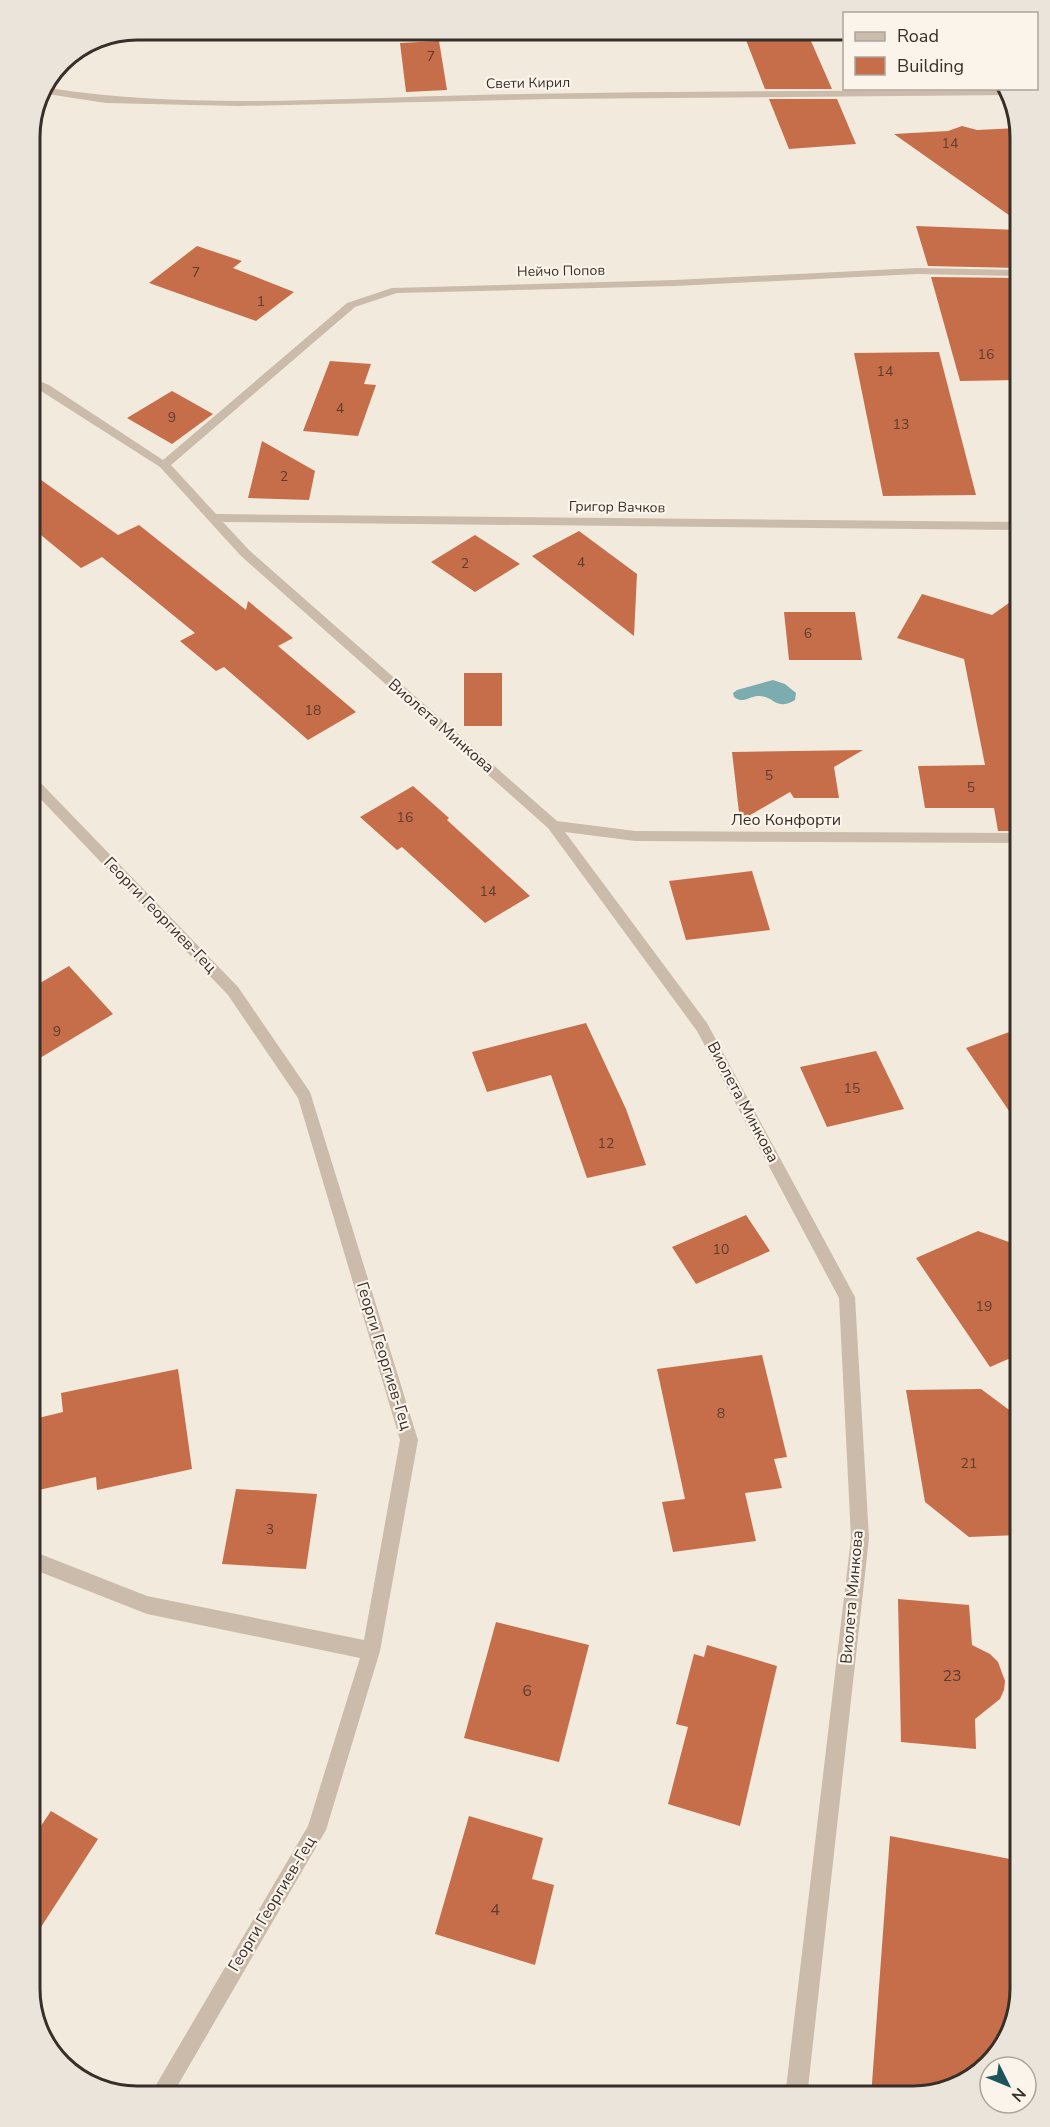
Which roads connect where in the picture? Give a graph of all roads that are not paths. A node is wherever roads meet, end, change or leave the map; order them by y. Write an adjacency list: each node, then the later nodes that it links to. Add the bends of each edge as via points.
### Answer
1 (52, 92): 2 (street, Свети Кирил, via 106,100 239,103)
2 (999, 93)
3 (1010, 273): 5 (street, Нейчо Попов, via 917,271 675,283 396,290 351,305)
4 (41, 385): 5 (street, Виолета Минкова)
5 (164, 465): 6 (street, Виолета Минкова)
6 (213, 518): 7 (street, Григор Вачков); 9 (street, Виолета Минкова, via 245,553)
7 (1010, 526)
8 (41, 791): 12 (street, Георги Георгиев-Гец, via 233,991 305,1096 409,1440)
9 (553, 825): 10 (street, Лео Конфорти, via 635,836); 14 (street, Виолета Минкова, via 702,1027 847,1297 860,1538)
10 (1010, 838)
11 (40, 1563): 12 (street, via 147,1605)
12 (371, 1651): 13 (street, Георги Георгиев-Гец, via 316,1830)
13 (165, 2086)
14 (797, 2086)

